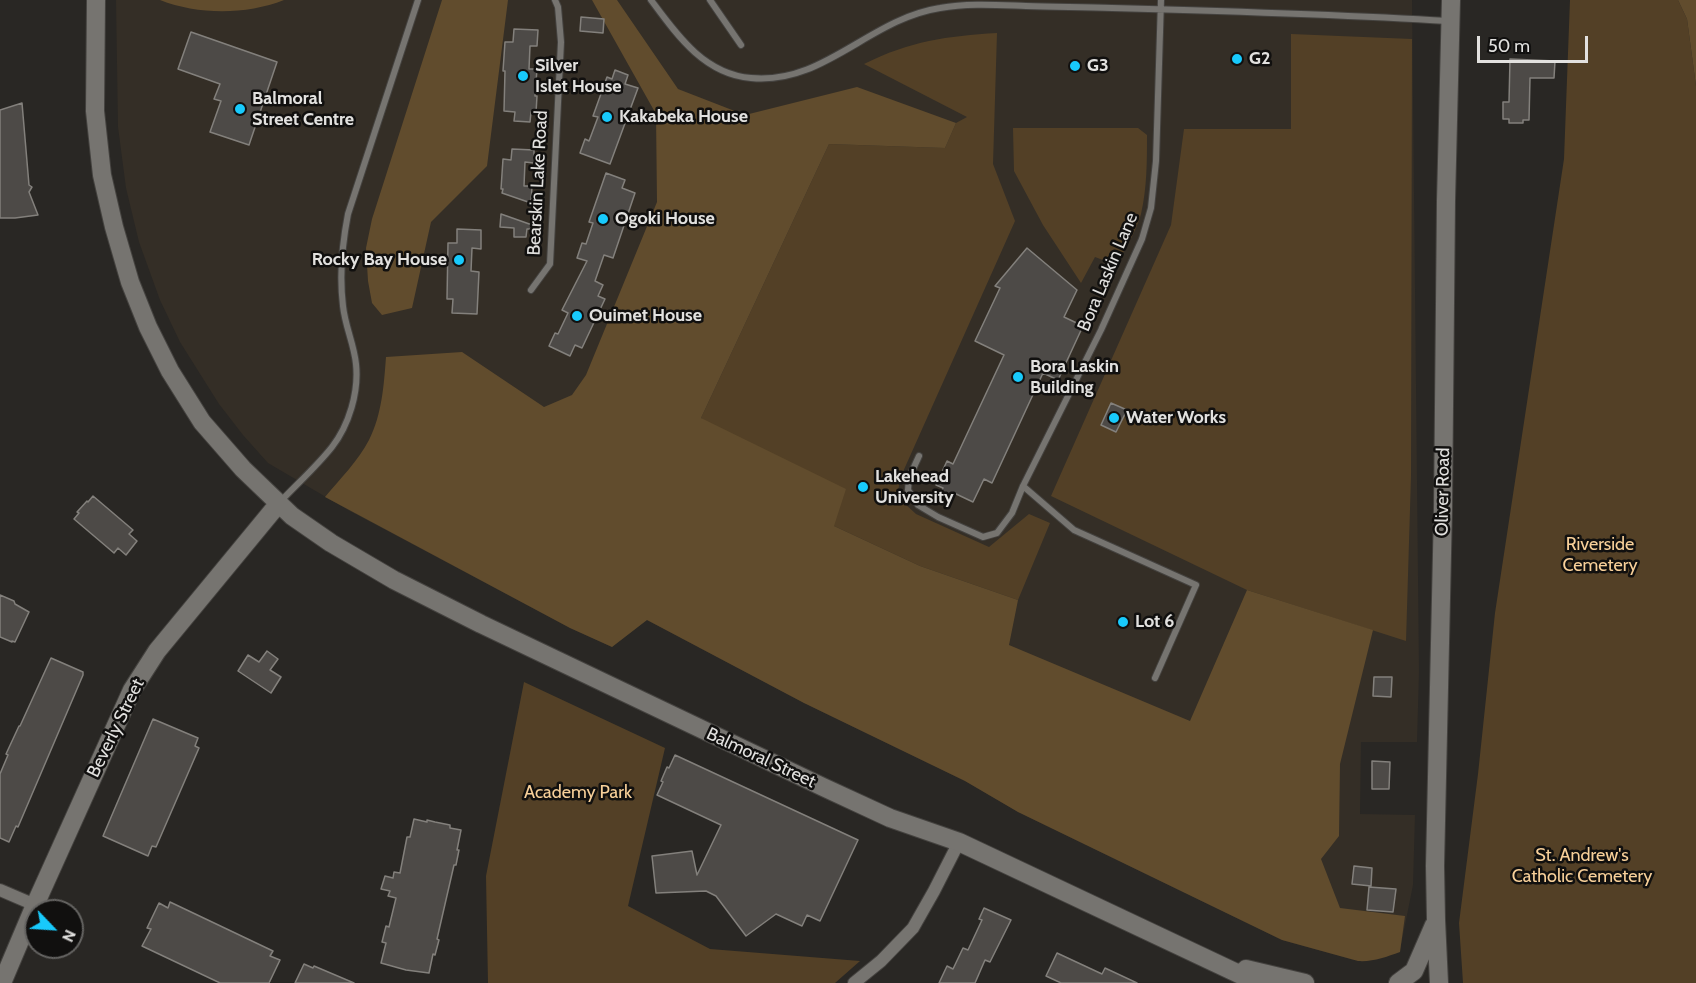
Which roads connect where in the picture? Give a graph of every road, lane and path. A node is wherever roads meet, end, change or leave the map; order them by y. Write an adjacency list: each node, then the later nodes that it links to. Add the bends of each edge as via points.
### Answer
1 (96, 0): 14 (main road, Balmoral Street, via 95,111 102,175 130,282 170,371 202,422)
2 (418, 0): 14 (lane, via 343,236 343,307 356,366 352,404 333,447)
3 (555, 0): 11 (lane, Bearskin Lake Road, via 561,42 550,264)
4 (651, 0): 8 (lane, via 680,39 701,58 736,75 772,79 807,70 887,25 940,8 998,5)
5 (710, 0): 10 (lane)
6 (1161, 0): 8 (lane, Bora Laskin Lane)
7 (1451, 0): 9 (main road, Oliver Road)
8 (1161, 9): 9 (lane); 13 (lane, Bora Laskin Lane, via 1151,208 1142,239 1101,330)
9 (1450, 21): 20 (main road, Oliver Road)
10 (741, 45)
11 (531, 290)
12 (920, 456): 13 (lane, Bora Laskin Lane, via 909,478 908,490 918,506 983,537 997,533 1012,513)
13 (1023, 486): 15 (lane, via 1074,530 1196,585)
14 (279, 503): 16 (main road, Balmoral Street, via 341,549 481,624 890,818); 18 (main road, Beverly Street, via 156,651 132,690)
15 (1155, 678)
16 (958, 842): 22 (main road, Balmoral Street); 24 (street, via 913,928)
17 (0, 890): 19 (street)
18 (37, 899)
19 (24, 901)
20 (1436, 920): 27 (main road, via 1414,970); 28 (main road, Oliver Road)
21 (24, 929): 23 (main road, Beverly Street)
22 (1218, 963): 25 (main road, Balmoral Street); 26 (main road)
23 (2, 983)
24 (854, 983)
25 (1258, 983)
26 (1305, 983)
27 (1398, 983)
28 (1439, 983)

